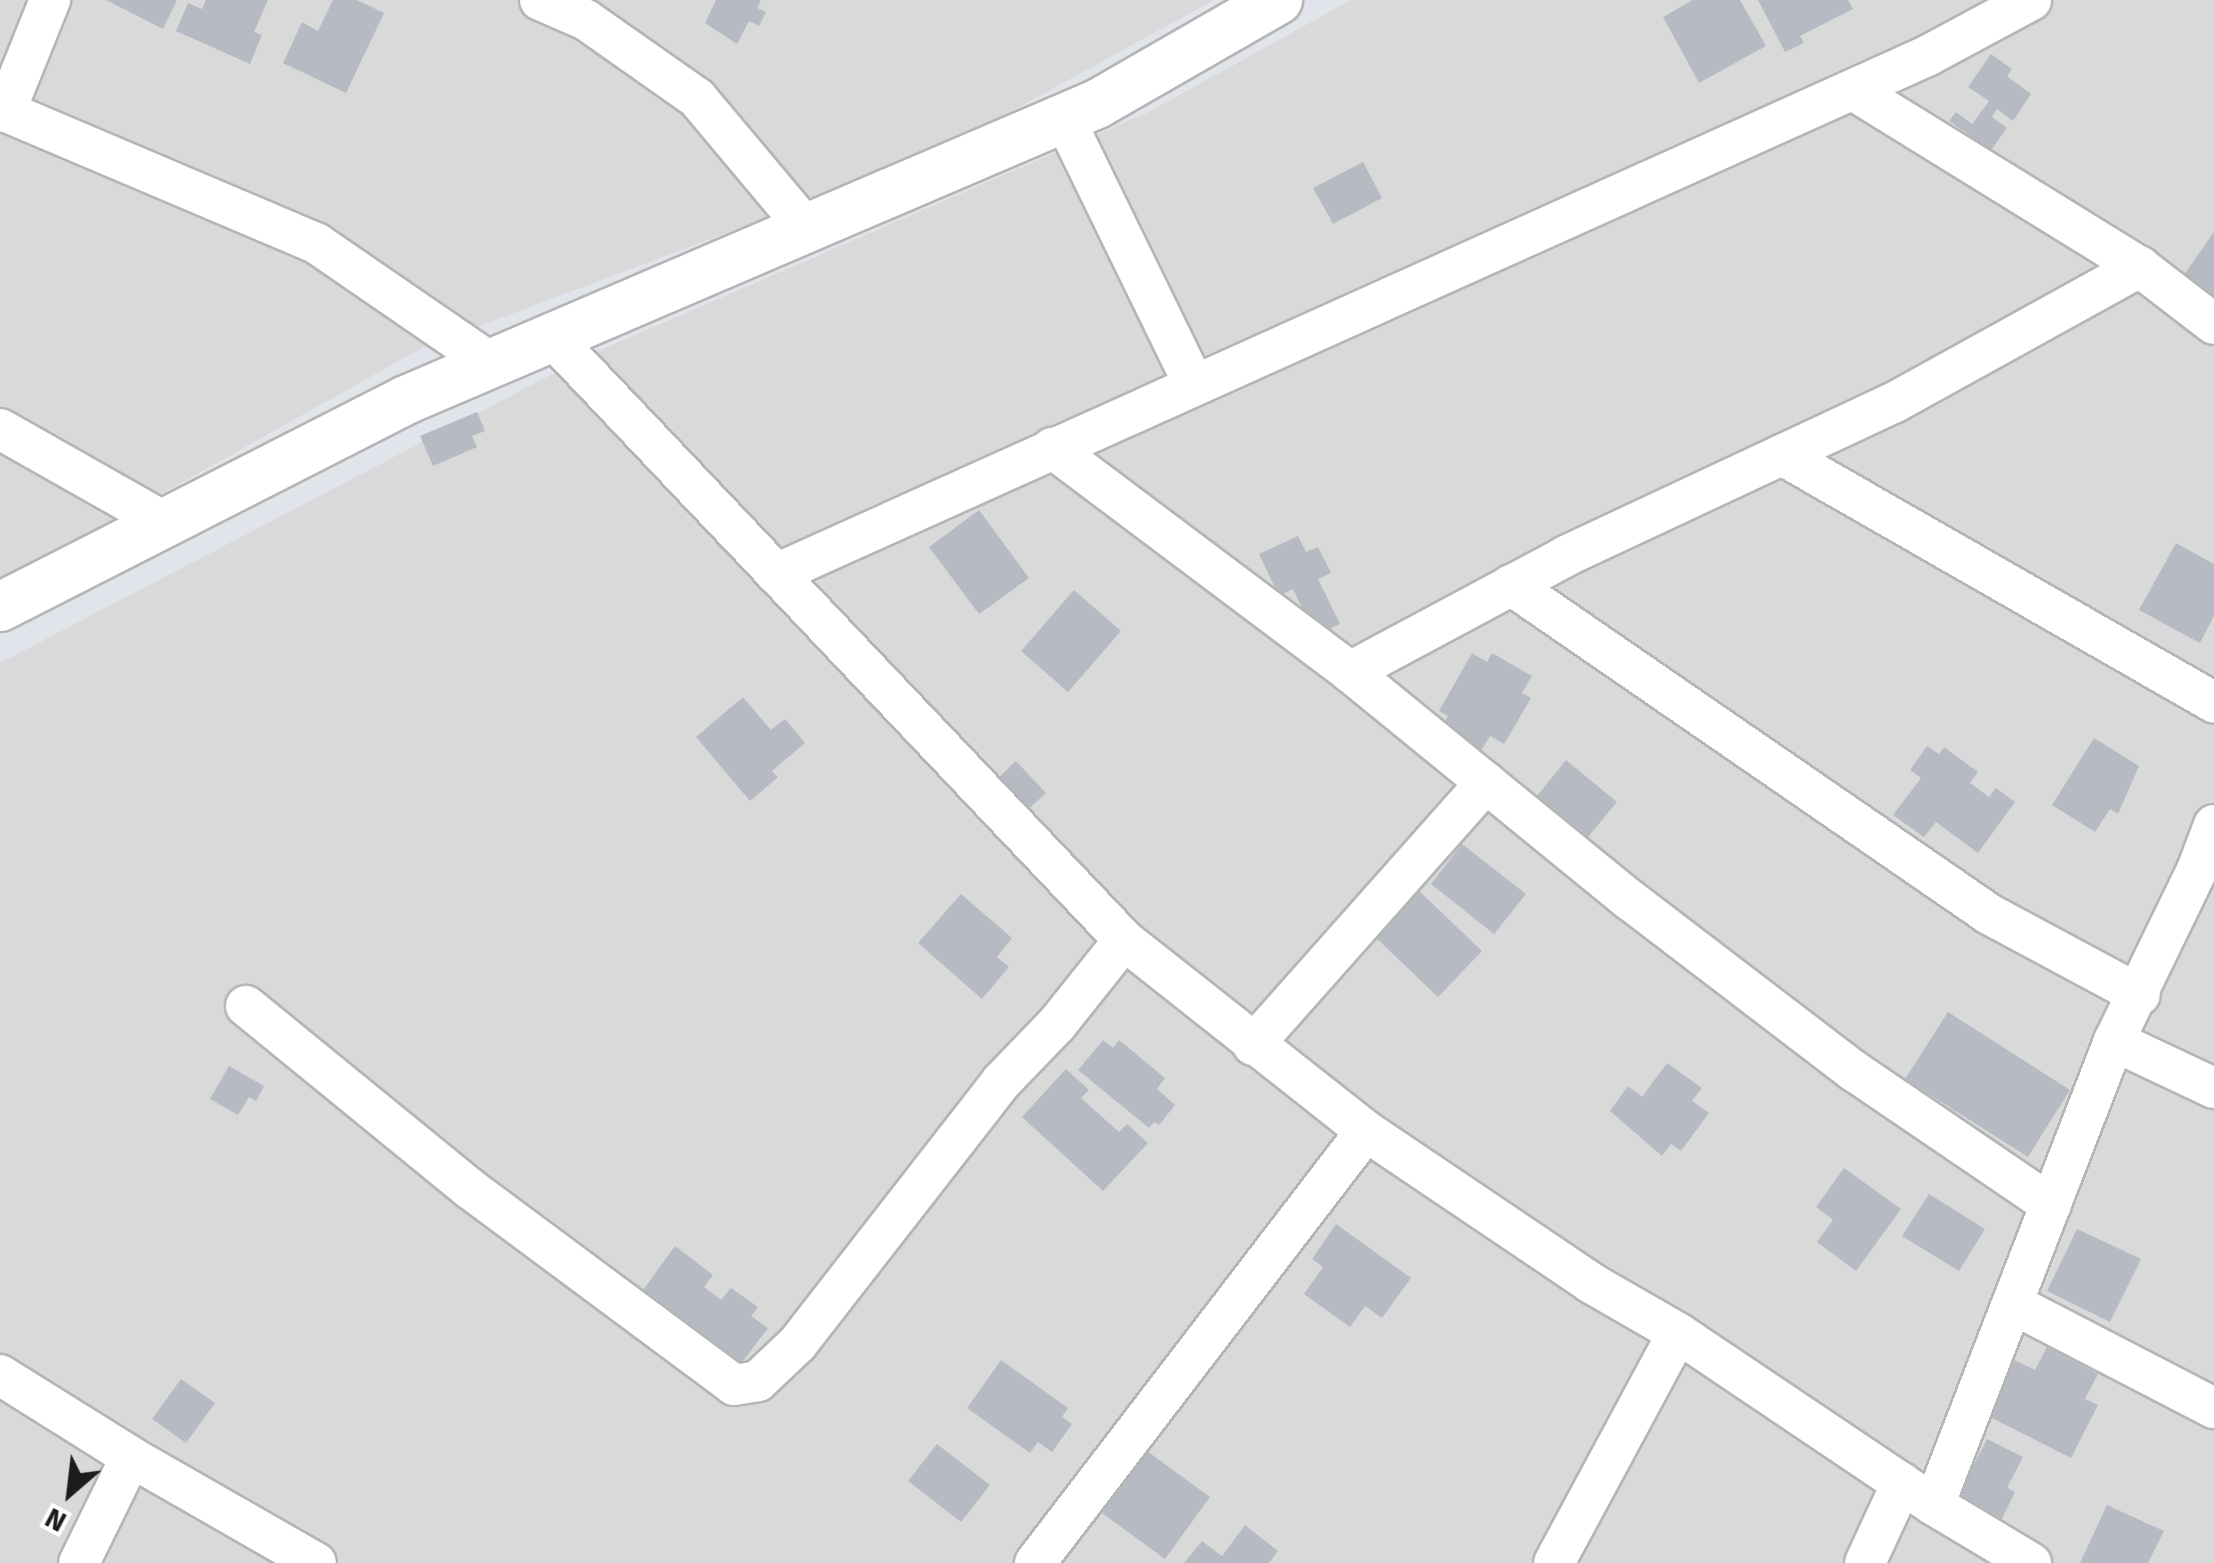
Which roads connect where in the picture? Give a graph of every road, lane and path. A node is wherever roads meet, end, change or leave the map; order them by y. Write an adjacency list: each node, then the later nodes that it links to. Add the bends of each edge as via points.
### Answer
1 (50, 0): 7 (street)
2 (540, 0): 5 (street)
3 (1278, 0): 8 (street)
4 (2031, 0): 6 (street)
5 (592, 10): 9 (street, via 697,98)
6 (1853, 90): 10 (street); 14 (street)
7 (2, 110): 13 (street, via 316,243)
8 (1064, 118): 9 (street); 14 (street)
9 (807, 229): 12 (street)
10 (2140, 267): 11 (street); 17 (street, via 1894,402)
11 (2214, 324)
12 (552, 337): 13 (street); 19 (street)
13 (492, 364): 18 (street, via 406,400)
14 (1194, 384): 16 (street)
15 (0, 428): 18 (street)
16 (1052, 448): 19 (street); 22 (street)
17 (1782, 455): 20 (street); 23 (street)
18 (166, 523): 21 (street)
19 (776, 574): 26 (street)
20 (1511, 585): 22 (street); 27 (street, via 1989,914)
21 (0, 608)
22 (1350, 672): 24 (street)
23 (2214, 702)
24 (1486, 782): 30 (street); 33 (street, via 1854,1071)
25 (2214, 825): 27 (street)
26 (1124, 940): 28 (street, via 1001,1082 798,1343 758,1381 734,1385 469,1188); 30 (street)
27 (2140, 995): 29 (street)
28 (246, 1006)
29 (2114, 1042): 31 (street); 33 (street)
30 (1253, 1045): 32 (street)
31 (2214, 1088)
32 (1366, 1131): 35 (street, via 1591,1283); 42 (street)
33 (2051, 1206): 34 (street)
34 (2013, 1304): 37 (street); 39 (street)
35 (1678, 1332): 39 (street); 43 (street)
36 (0, 1375): 38 (street)
37 (2214, 1408)
38 (131, 1457): 40 (street); 41 (street)
39 (1918, 1494): 44 (street); 45 (street)
40 (80, 1563)
41 (316, 1563)
42 (1035, 1563)
43 (1554, 1563)
44 (1865, 1563)
45 (2032, 1563)

